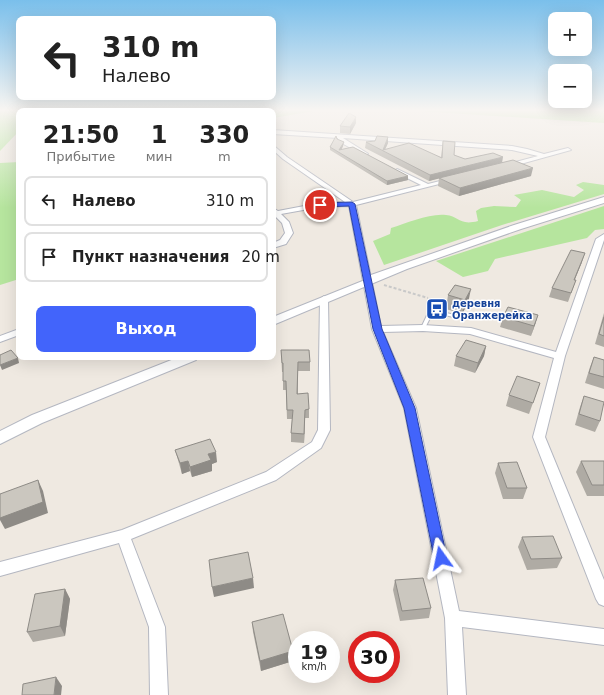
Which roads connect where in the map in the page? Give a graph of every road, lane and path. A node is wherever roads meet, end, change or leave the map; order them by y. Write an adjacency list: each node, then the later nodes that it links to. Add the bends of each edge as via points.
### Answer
1 (346, 143): 6 (street)
2 (447, 143): 5 (street, via 512,148)
3 (276, 150): 12 (street)
4 (568, 150): 5 (street)
5 (543, 156): 7 (street)
6 (374, 158)
7 (500, 167)
8 (394, 169): 10 (street)
9 (456, 179): 10 (street)
10 (427, 186): 12 (street)
11 (604, 200): 17 (street, via 463,244 375,277)
12 (352, 204): 13 (street); 17 (street)
13 (276, 211)
14 (276, 212): 16 (street, via 285,222 289,233 283,242)
15 (604, 236): 28 (street, via 600,239)
16 (276, 245)
17 (369, 282): 19 (street); 25 (street)
18 (386, 286): 20 (path)
19 (324, 299): 23 (street); 31 (street, via 324,430 317,445 271,476)
20 (436, 300): 21 (lane)
21 (430, 310): 22 (lane); 24 (lane)
22 (457, 317)
23 (276, 320)
24 (423, 328): 25 (street); 28 (street, via 471,331)
25 (377, 329): 34 (street, via 410,408)
26 (16, 333): 27 (street)
27 (0, 339)
28 (560, 356): 33 (street, via 539,438)
29 (184, 360): 30 (street, via 37,419)
30 (0, 438)
31 (123, 536): 32 (street); 36 (street, via 158,627)
32 (0, 569)
33 (604, 599)
34 (453, 618): 35 (street); 37 (street)
35 (604, 637)
36 (159, 695)
37 (457, 695)

